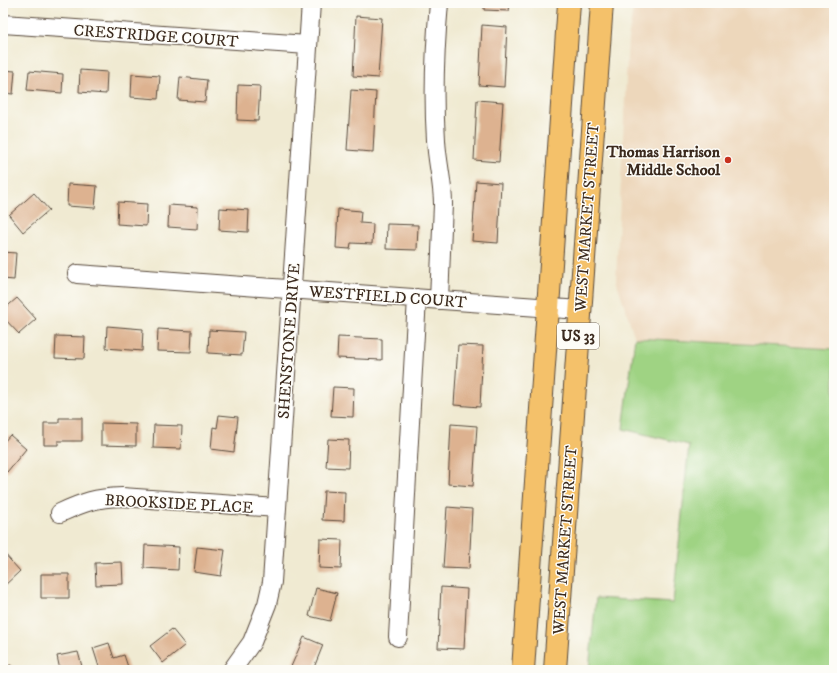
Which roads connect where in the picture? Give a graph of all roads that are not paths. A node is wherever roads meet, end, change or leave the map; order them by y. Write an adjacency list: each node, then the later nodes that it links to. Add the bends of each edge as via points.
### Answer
1 (311, 3): 6 (street, SHENSTONE DRIVE)
2 (439, 3): 10 (street, via 435,128 443,204)
3 (568, 3): 11 (main road, WEST MARKET STREET / US 33)
4 (602, 3): 12 (main road, WEST MARKET STREET / US 33)
5 (3, 24): 6 (street, CRESTRIDGE COURT)
6 (308, 45): 8 (street, SHENSTONE DRIVE)
7 (77, 274): 8 (street, WESTFIELD COURT)
8 (291, 289): 9 (street, WESTFIELD COURT); 13 (street, SHENSTONE DRIVE)
9 (417, 298): 10 (street, WESTFIELD COURT); 15 (street)
10 (439, 300): 11 (street, WESTFIELD COURT)
11 (547, 308): 12 (street, WESTFIELD COURT); 17 (main road, WEST MARKET STREET / US 33)
12 (580, 310): 18 (main road, WEST MARKET STREET / US 33)
13 (277, 508): 14 (street, BROOKSIDE PLACE, via 122,497 92,500); 16 (street, SHENSTONE DRIVE, via 272,582 267,604 252,642)
14 (60, 513)
15 (398, 638)
16 (232, 670)
17 (523, 670)
18 (555, 670)

